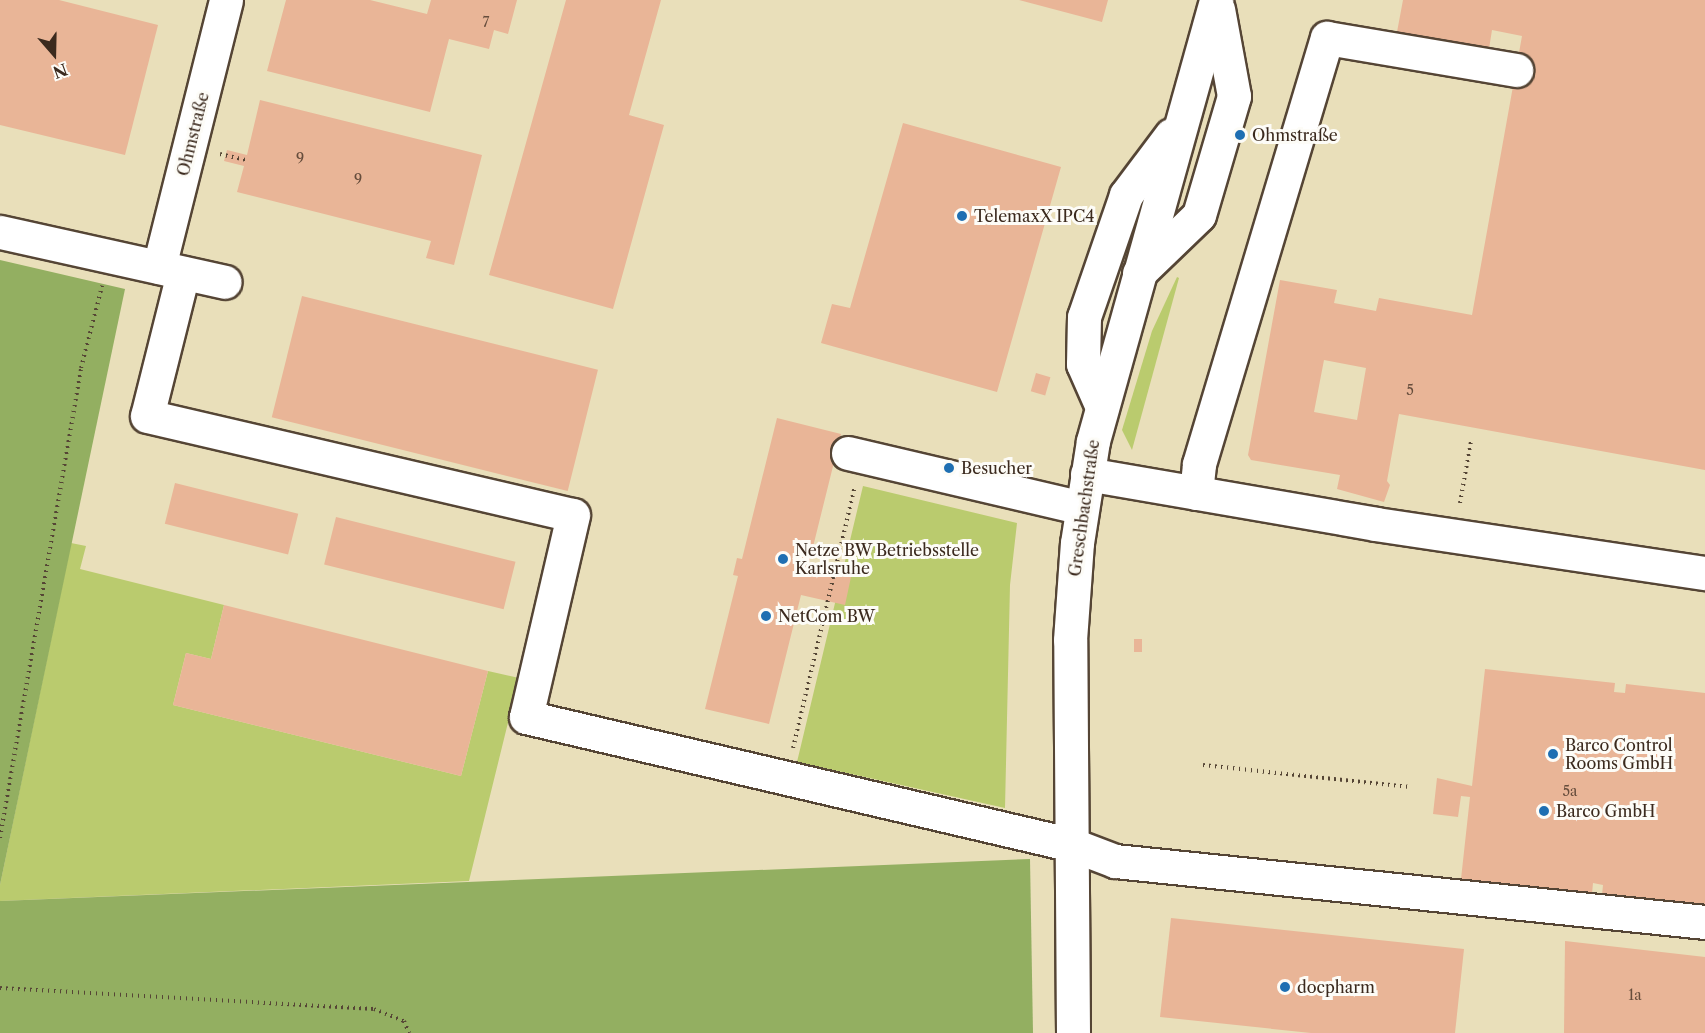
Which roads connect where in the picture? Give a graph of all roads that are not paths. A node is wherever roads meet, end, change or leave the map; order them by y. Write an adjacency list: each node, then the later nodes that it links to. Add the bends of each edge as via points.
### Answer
1 (225, 0): 6 (street, Ohmstraße)
2 (1216, 0): 4 (street, Greschbachstraße); 7 (street, via 1234,96 1199,215)
3 (1516, 70): 12 (street, via 1327,38 1202,453)
4 (1183, 119): 7 (street, Greschbachstraße); 9 (street, via 1126,195 1083,317 1083,364)
5 (0, 232): 6 (street)
6 (171, 270): 8 (street); 15 (street, Ohmstraße, via 147,416 573,516 526,717)
7 (1138, 273): 9 (street, Greschbachstraße)
8 (225, 282)
9 (1102, 407): 11 (street, Greschbachstraße)
10 (855, 455): 13 (street)
11 (1086, 474): 12 (street); 13 (street, Greschbachstraße)
12 (1196, 494): 14 (street)
13 (1082, 507): 15 (street, Greschbachstraße, via 1070,640)
14 (1705, 573)
15 (1073, 845): 16 (street, via 1115,861); 17 (street, Greschbachstraße)
16 (1705, 922)
17 (1073, 1033)

